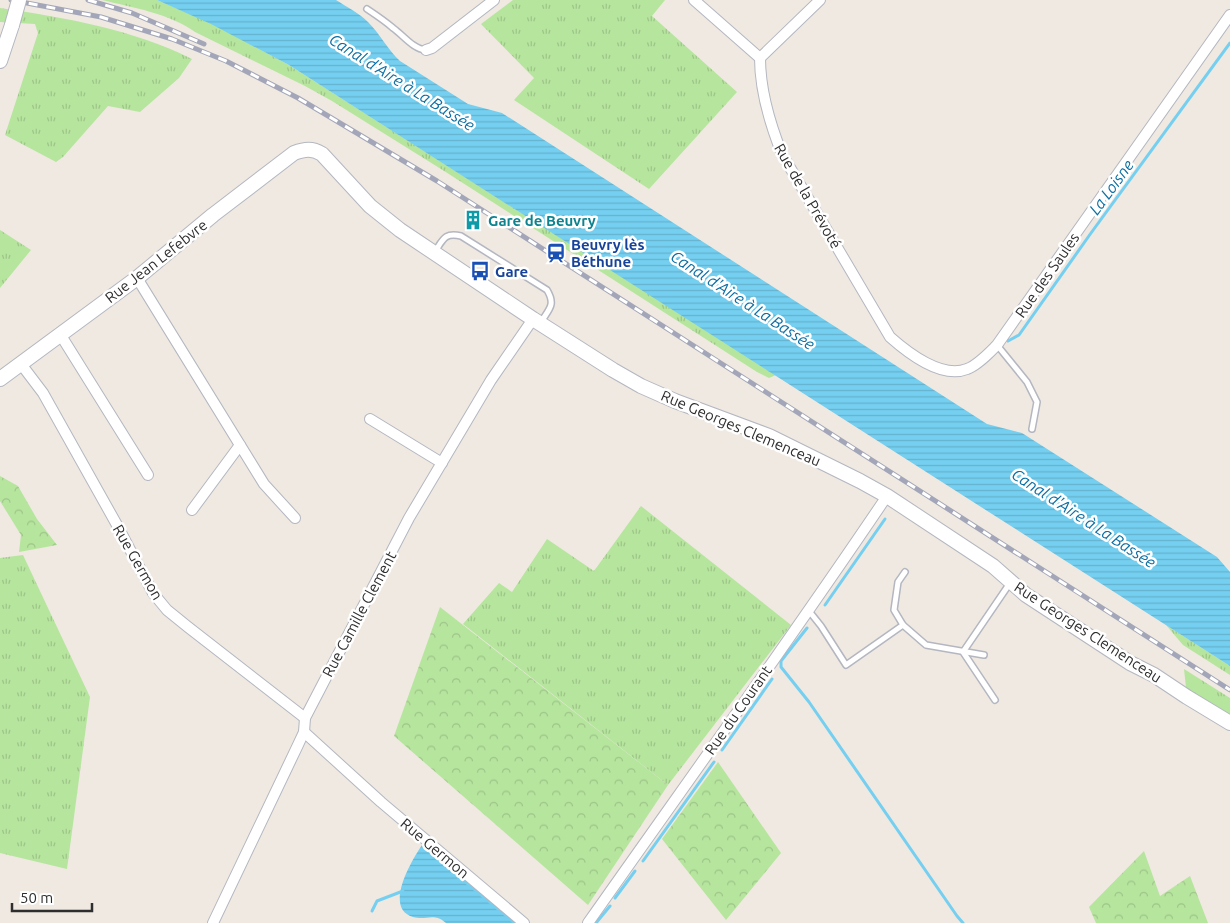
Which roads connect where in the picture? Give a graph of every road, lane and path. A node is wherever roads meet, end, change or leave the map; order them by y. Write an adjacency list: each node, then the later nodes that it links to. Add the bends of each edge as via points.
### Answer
1 (19, 0): 9 (street, bridge)
2 (494, 0): 7 (street)
3 (694, 0): 8 (street)
4 (820, 0): 8 (street)
5 (367, 9): 7 (lane)
6 (1230, 15): 15 (street, Rue des Saules)
7 (426, 50)
8 (760, 58): 17 (street, Rue de la Prévoté, via 760,74 773,133 782,154 890,337 934,367)
9 (0, 61)
10 (314, 150): 11 (street, Rue Georges Clemenceau, via 322,154 370,206); 12 (street, Rue Jean Lefebvre, via 294,153)
11 (434, 253): 13 (street, Rue Georges Clemenceau); 13 (lane, via 445,236 462,236 547,290 552,299 551,306)
12 (137, 278): 14 (street, Rue Jean Lefebvre); 21 (street)
13 (536, 322): 22 (street, Rue Camille Clement, via 491,380); 24 (street, Rue Georges Clemenceau, via 641,386 769,436)
14 (60, 334): 16 (street, Rue Jean Lefebvre); 23 (street)
15 (997, 345): 17 (street, Rue des Saules, via 968,369); 20 (lane, via 1023,376 1037,402)
16 (20, 364): 18 (street, Rue Jean Lefebvre); 34 (street, Rue Germon, via 43,393 153,593 167,610)
17 (954, 372)
18 (0, 379)
19 (370, 419): 22 (street)
20 (1032, 429)
21 (240, 445): 25 (street); 26 (street, via 264,484)
22 (442, 463): 34 (street, Rue Camille Clement)
23 (148, 475)
24 (887, 496): 28 (street, Rue Georges Clemenceau, via 993,566); 29 (street, Rue du Courant)
25 (192, 510)
26 (296, 518)
27 (905, 572): 30 (lane, via 898,582 894,610)
28 (1011, 582): 31 (lane); 35 (street, Rue Georges Clemenceau, via 1130,663)
29 (809, 611): 30 (lane, via 846,664); 39 (street, Rue du Courant)
30 (903, 625): 31 (lane, via 926,645)
31 (963, 652): 32 (lane); 33 (lane)
32 (984, 655)
33 (996, 700)
34 (305, 718): 36 (street, Rue Camille Clement)
35 (1230, 723)
36 (304, 732): 37 (street, Rue Camille Clement); 38 (street, Rue Germon)
37 (212, 923)
38 (524, 923)
39 (588, 923)

